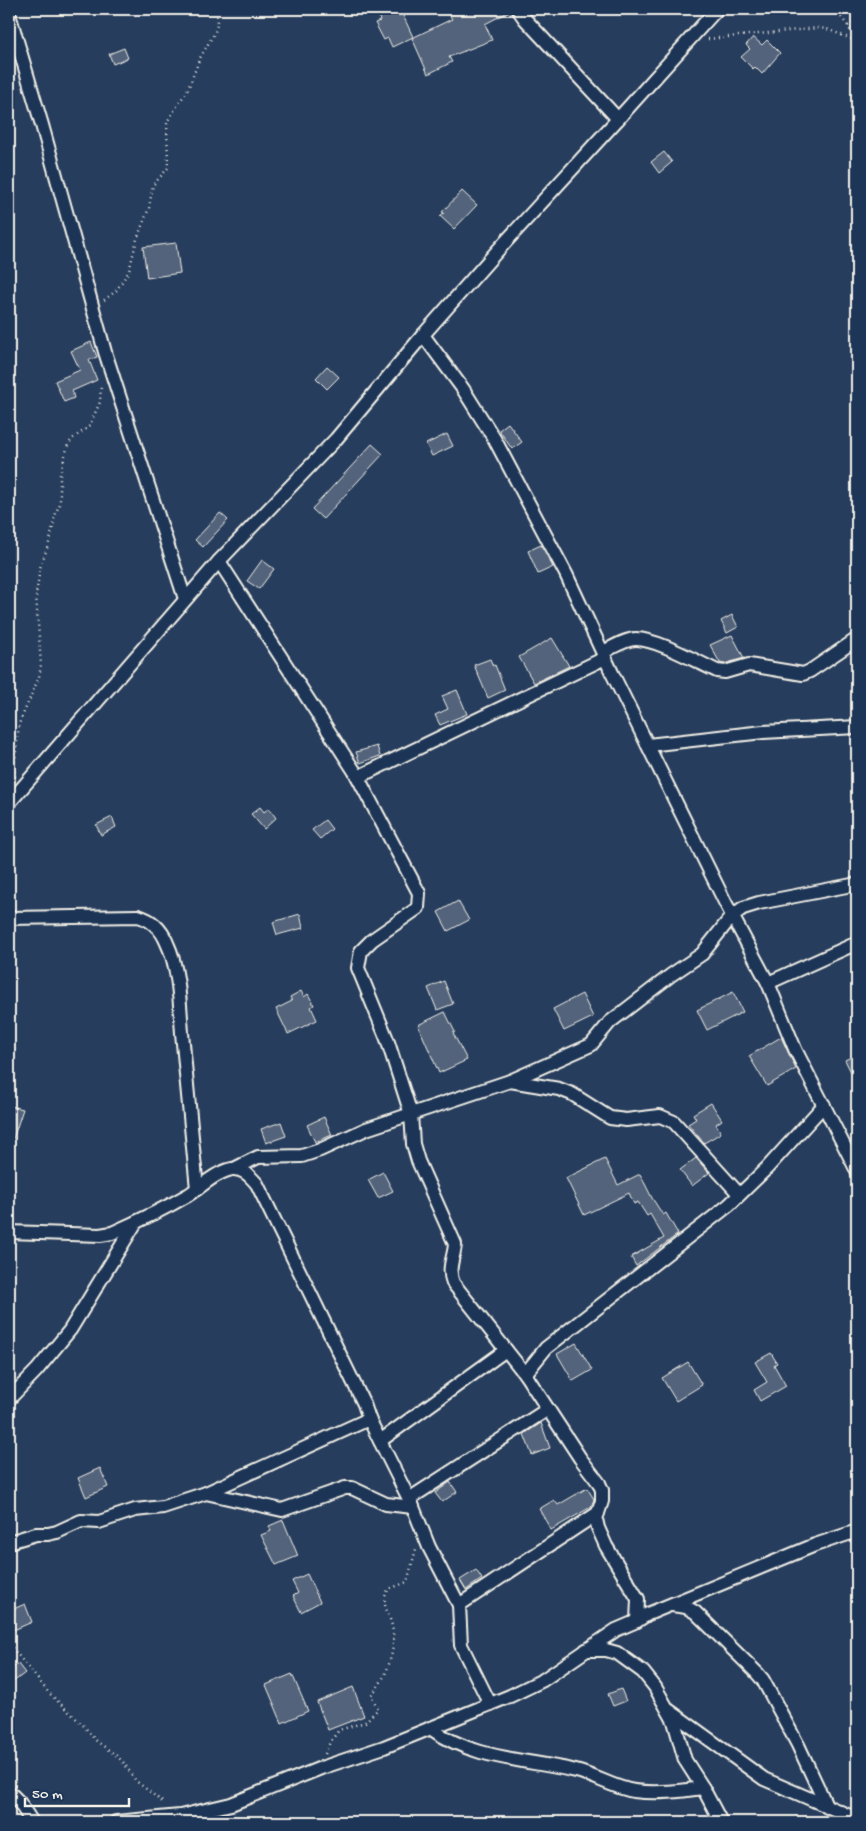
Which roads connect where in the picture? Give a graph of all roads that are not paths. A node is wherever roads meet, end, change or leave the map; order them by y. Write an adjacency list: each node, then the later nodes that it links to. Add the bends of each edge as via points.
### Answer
1 (518, 9): 4 (street)
2 (717, 9): 4 (street)
3 (9, 14): 7 (street, via 92,308)
4 (618, 119): 5 (street)
5 (423, 335): 6 (street, via 336,439); 9 (street, via 495,440 566,574)
6 (219, 561): 7 (street); 12 (street)
7 (185, 599): 13 (street)
8 (857, 639): 9 (street, via 803,674 749,665 717,671 660,645 636,639)
9 (604, 655): 11 (street); 12 (street)
10 (857, 727): 11 (street, via 763,732)
11 (648, 745): 15 (street)
12 (358, 777): 21 (street, via 419,893 418,908 361,951 358,968 387,1039)
13 (13, 798)
14 (857, 884): 15 (street, via 759,903)
15 (732, 916): 18 (street); 19 (street, via 702,954 610,1022 591,1045)
16 (9, 918): 24 (street, via 138,916 159,928 173,957 177,984)
17 (857, 944): 18 (street)
18 (768, 983): 20 (street, via 795,1050)
19 (510, 1081): 21 (street); 25 (street, via 559,1089 610,1118 626,1120 660,1116 674,1122)
20 (824, 1105): 23 (street); 25 (street)
21 (411, 1114): 22 (street, via 302,1156 258,1156); 28 (street, via 418,1161 455,1244 450,1268 453,1283)
22 (234, 1169): 24 (street, via 224,1171); 32 (street, via 244,1171 257,1184)
23 (857, 1171)
24 (196, 1189): 26 (street)
25 (739, 1194): 29 (street, via 695,1233 546,1348)
26 (136, 1222): 27 (street, via 112,1233 100,1234); 30 (street, via 70,1330)
27 (9, 1232)
28 (506, 1350): 29 (street); 33 (street)
29 (525, 1374): 31 (street)
30 (9, 1399)
31 (548, 1409): 35 (street); 36 (street, via 599,1483 602,1501)
32 (369, 1419): 33 (street); 34 (street)
33 (380, 1440): 35 (street)
34 (206, 1493): 35 (street, via 282,1510 345,1488 352,1488 386,1504); 38 (street, via 163,1507 135,1510 99,1522 81,1521 57,1532)
35 (411, 1503): 39 (street)
36 (598, 1513): 39 (street); 41 (street, via 598,1528 606,1546 638,1599)
37 (857, 1531): 40 (street, via 815,1545)
38 (9, 1542)
39 (459, 1605): 43 (street, via 461,1645)
40 (671, 1605): 41 (street); 48 (street, via 695,1612 758,1672)
41 (637, 1621): 42 (street, via 616,1630)
42 (586, 1650): 43 (street, via 543,1680); 44 (street, via 606,1650 631,1662 655,1687)
43 (490, 1704): 45 (street)
44 (669, 1710): 46 (street, via 681,1752); 48 (street, via 764,1779)
45 (430, 1728): 46 (street, via 458,1746 505,1759 577,1772 627,1789 653,1792); 51 (street, via 231,1804 180,1816)
46 (703, 1788): 52 (street)
47 (9, 1792): 50 (street)
48 (827, 1806): 49 (street)
49 (857, 1819)
50 (32, 1822)
51 (116, 1822)
52 (721, 1822)

